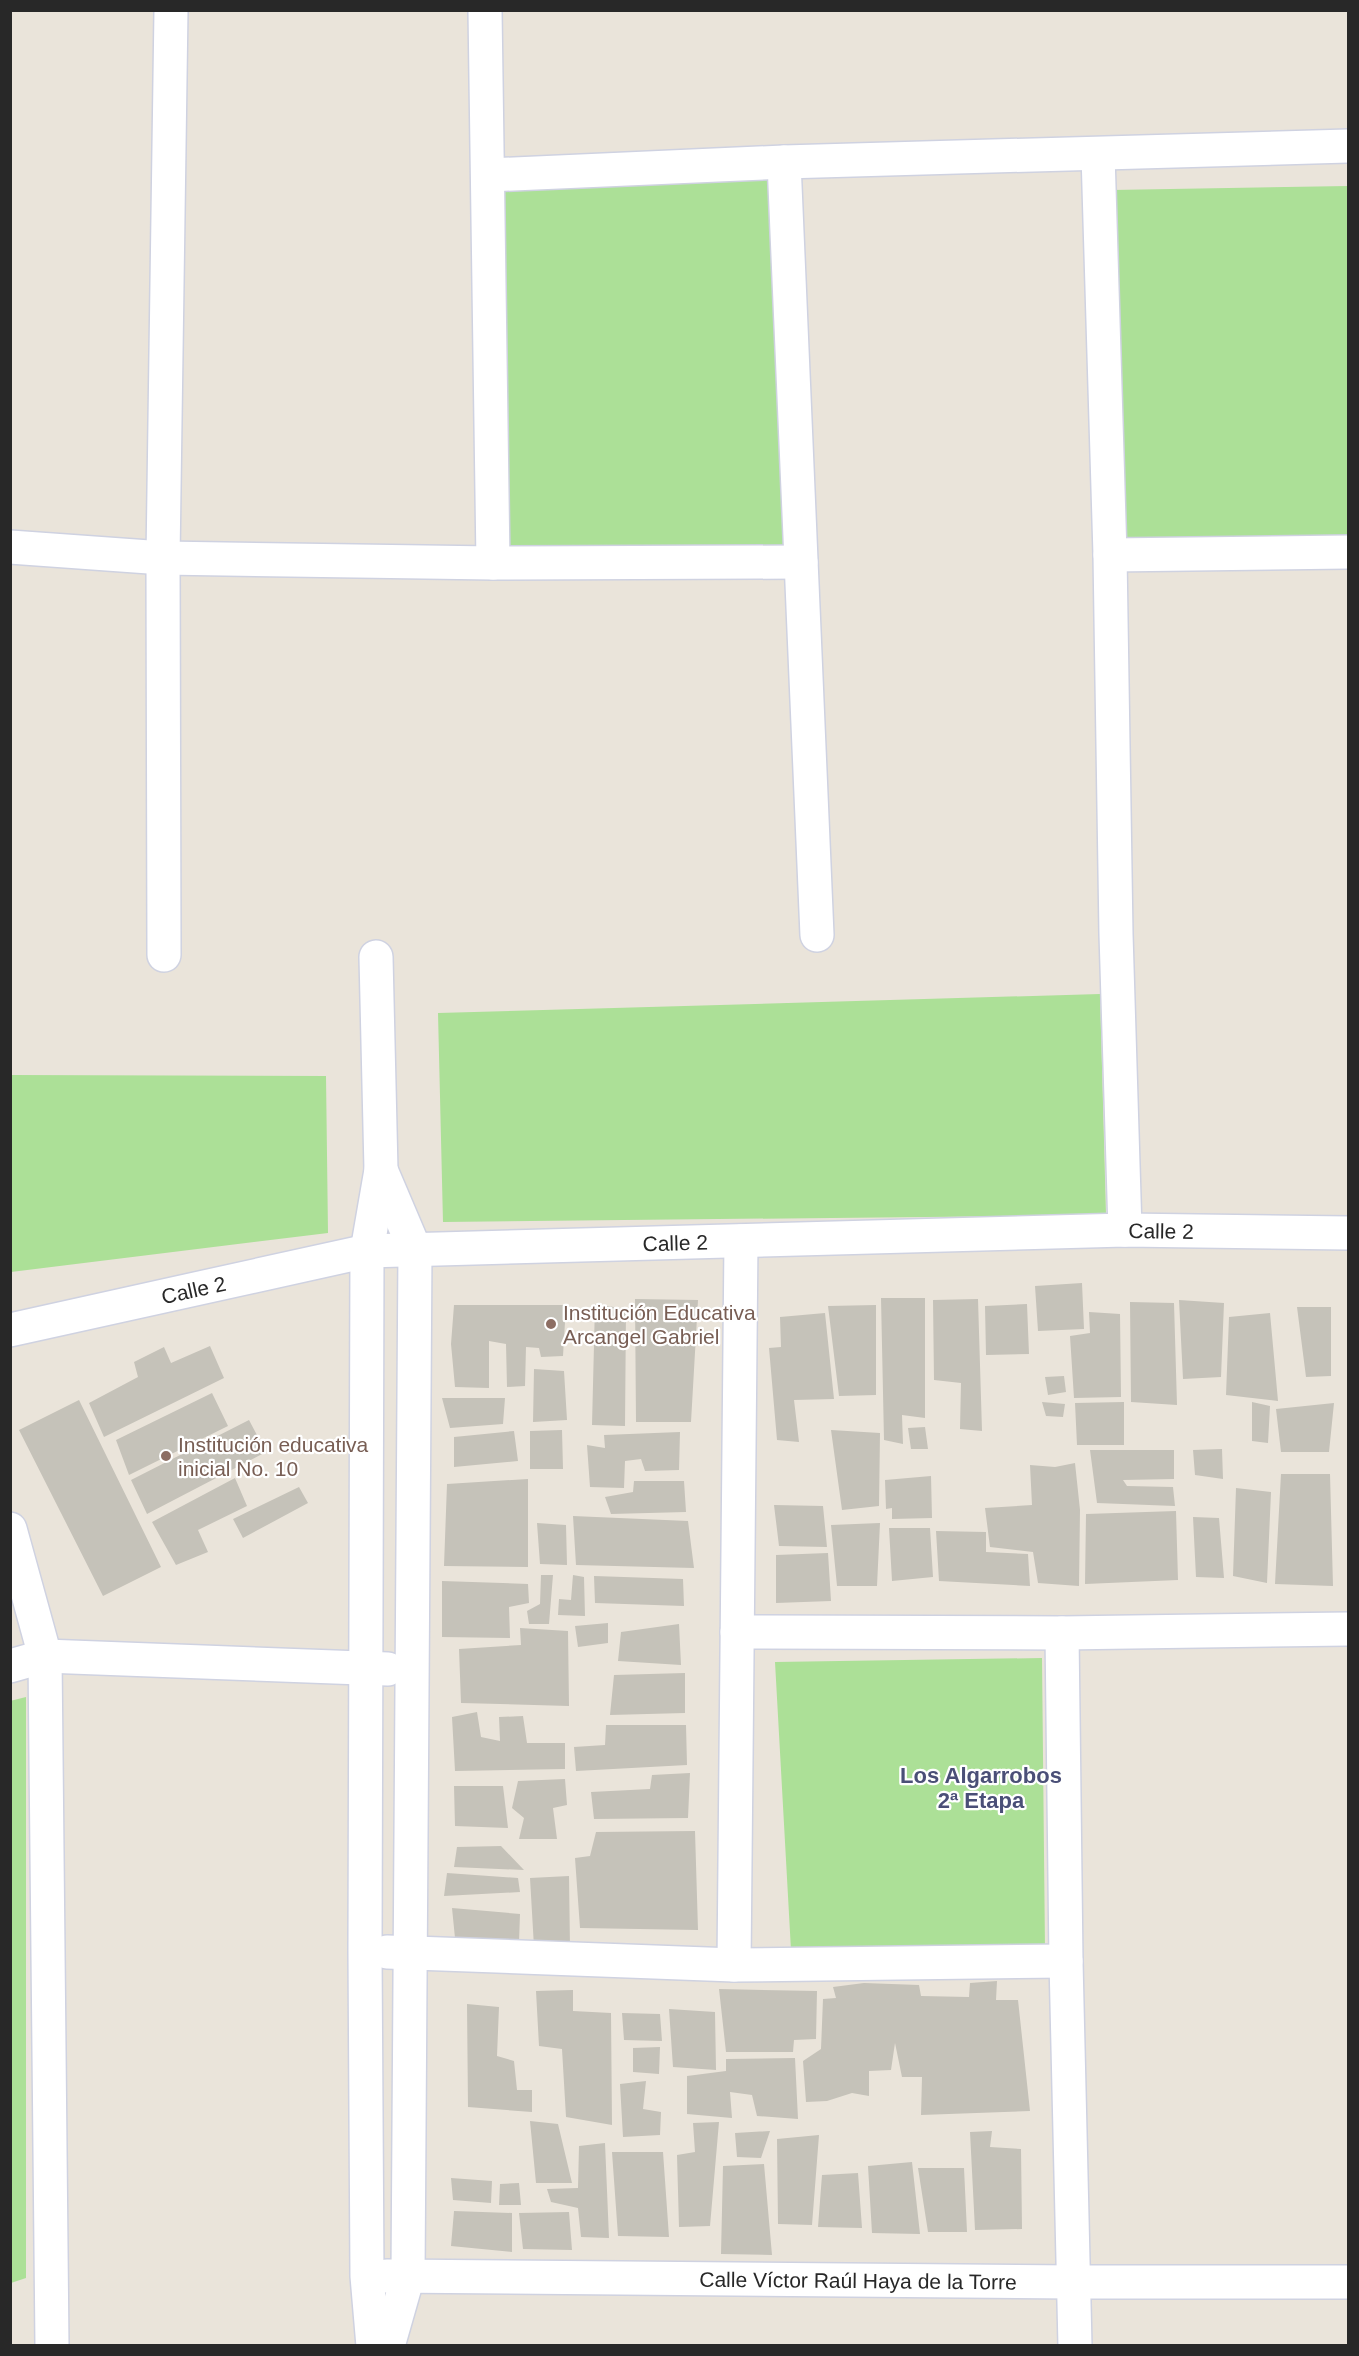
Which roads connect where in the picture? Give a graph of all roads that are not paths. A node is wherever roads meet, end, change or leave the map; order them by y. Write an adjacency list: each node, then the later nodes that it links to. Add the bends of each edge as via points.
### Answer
1 (171, 10): 10 (street)
2 (485, 10): 6 (street)
3 (1348, 146): 4 (street)
4 (1098, 154): 5 (street); 9 (street)
5 (784, 162): 6 (street); 11 (street)
6 (489, 175): 12 (street)
7 (10, 547): 10 (street)
8 (1348, 552): 9 (street)
9 (1110, 555): 17 (street)
10 (164, 558): 12 (street); 14 (street)
11 (801, 562): 12 (street); 13 (street)
12 (494, 563)
13 (818, 936)
14 (164, 955)
15 (376, 957): 16 (street)
16 (381, 1170): 20 (street); 21 (street)
17 (1125, 1230): 18 (street, Calle 2); 19 (street, Calle 2)
18 (1348, 1233)
19 (741, 1241): 20 (street, Calle 2); 25 (street)
20 (415, 1250): 21 (street, Calle 2); 30 (street)
21 (367, 1251): 22 (street, Calle 2); 29 (street)
22 (10, 1330)
23 (10, 1529): 27 (street)
24 (1348, 1629): 26 (street)
25 (737, 1632): 26 (street); 34 (street)
26 (1062, 1633): 33 (street)
27 (45, 1656): 28 (street); 29 (street); 39 (street)
28 (10, 1666)
29 (367, 1668): 30 (street); 31 (street)
30 (411, 1670): 32 (street)
31 (365, 1951): 32 (street); 35 (street)
32 (410, 1953): 34 (street); 36 (street)
33 (1066, 1961): 34 (street); 37 (street)
34 (734, 1965)
35 (367, 2276): 36 (street, Calle Víctor Raúl Haya de la Torre); 40 (street)
36 (408, 2276): 37 (street, Calle Víctor Raúl Haya de la Torre); 41 (street)
37 (1074, 2282): 38 (street, Calle Víctor Raúl Haya de la Torre); 42 (street)
38 (1348, 2282)
39 (52, 2346)
40 (373, 2346)
41 (388, 2346)
42 (1075, 2346)

